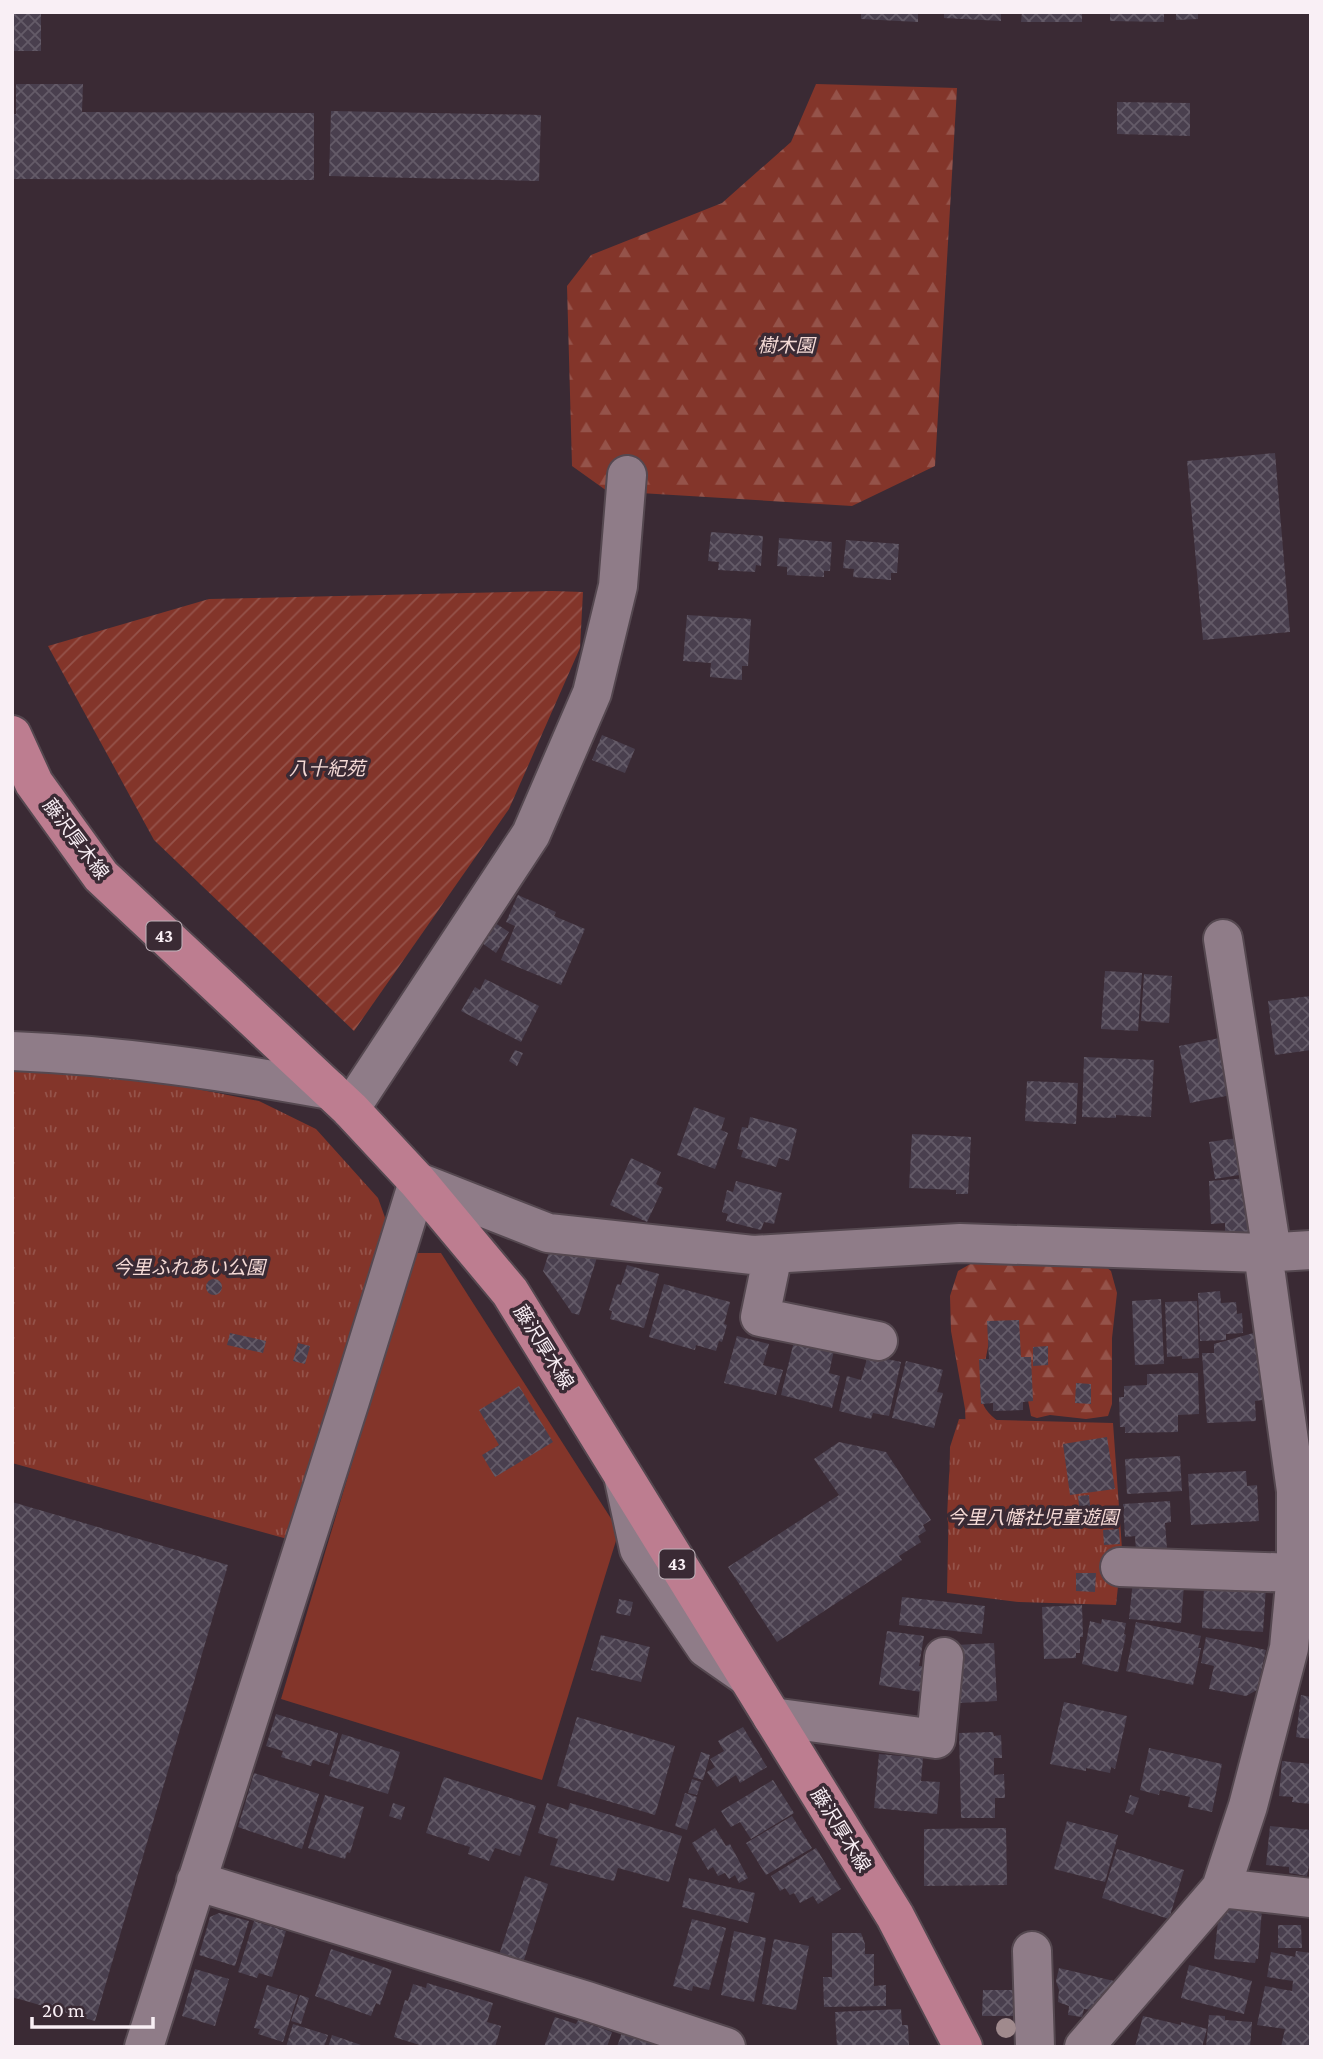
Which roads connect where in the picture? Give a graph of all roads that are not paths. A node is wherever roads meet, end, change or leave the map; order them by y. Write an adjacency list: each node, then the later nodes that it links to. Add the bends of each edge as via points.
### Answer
1 (627, 475): 5 (street, via 618,586 592,693 531,834)
2 (12, 735): 5 (main road, 藤沢厚木線 / 43, via 34,783 101,876)
3 (1223, 939): 8 (street)
4 (12, 1051): 5 (street, via 208,1070)
5 (340, 1100): 6 (main road, 藤沢厚木線 / 43)
6 (418, 1182): 9 (street, via 548,1233); 14 (main road, 藤沢厚木線 / 43, via 510,1292); 15 (street)
7 (1311, 1250): 8 (street)
8 (1267, 1252): 9 (street, via 960,1243); 11 (street, via 1297,1491)
9 (773, 1254): 10 (street, via 760,1317)
10 (878, 1341)
11 (1301, 1563): 12 (street); 16 (street, via 1289,1648 1248,1806)
12 (1120, 1567)
13 (944, 1657): 14 (street, via 936,1739)
14 (772, 1717): 21 (main road, 藤沢厚木線 / 43, via 895,1916)
15 (197, 1881): 19 (street); 20 (street)
16 (1221, 1888): 17 (street); 23 (street)
17 (1311, 1898)
18 (1032, 1951): 22 (street)
19 (144, 2047)
20 (726, 2047)
21 (963, 2047)
22 (1035, 2047)
23 (1084, 2047)

